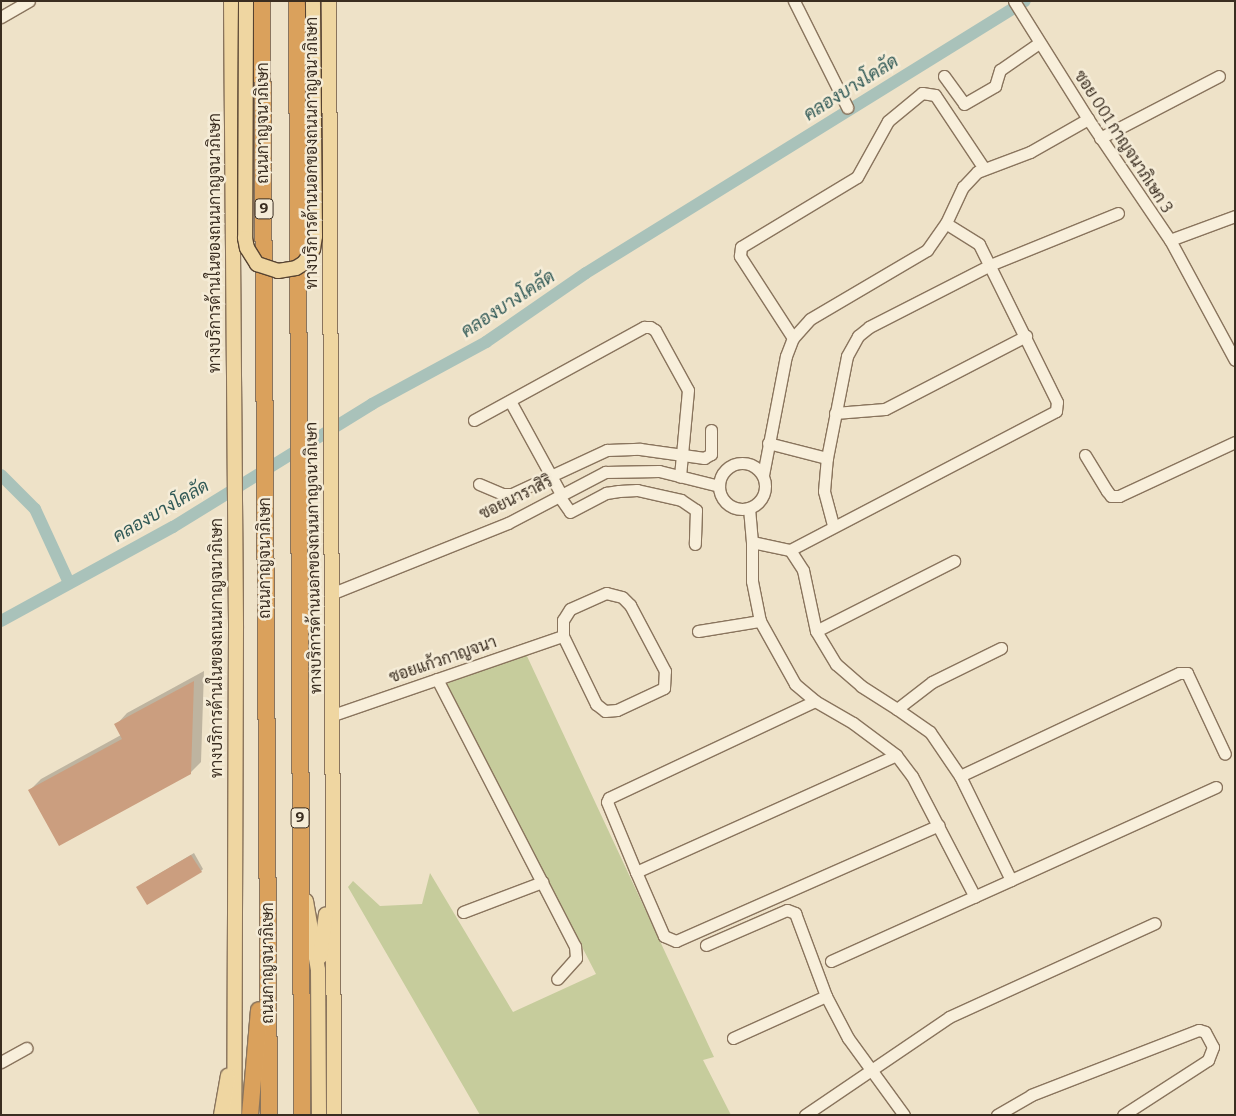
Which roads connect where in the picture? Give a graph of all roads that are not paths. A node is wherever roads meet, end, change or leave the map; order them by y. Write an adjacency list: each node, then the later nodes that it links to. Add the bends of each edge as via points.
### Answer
1 (30, 1): 10 (street)
2 (231, 1): 77 (main road, ทางบริการด้านในของถนนกาญจนาภิเษก)
3 (246, 1): 6 (main road, bridge, via 245,238 247,248 258,264 278,271 304,263 316,236)
4 (262, 1): 71 (highway, ถนนกาญจนาภิเษก / 9)
5 (297, 1): 62 (highway, ถนนกาญจนาภิเษก / 9)
6 (312, 1)
7 (329, 1): 47 (main road, ทางบริการด้านนอกของถนนกาญจนาภิเษก)
8 (794, 1): 14 (street)
9 (1014, 1): 11 (street, ซอย 001 กาญจนาภิเษก 3)
10 (1, 18)
11 (1039, 43): 12 (street, via 1000,70 994,86 964,104); 15 (street, ซอย 001 กาญจนาภิเษก 3)
12 (944, 76)
13 (1219, 76): 16 (street)
14 (846, 107)
15 (1088, 120): 16 (street, ซอย 001 กาญจนาภิเษก 3); 17 (street, via 1030,152)
16 (1100, 138): 21 (street, ซอย 001 กาญจนาภิเษก 3)
17 (984, 167): 20 (street, via 968,179); 24 (street, via 936,95 922,93 888,121 857,177 741,246 740,256)
18 (1118, 212): 22 (street)
19 (1235, 216): 21 (street)
20 (946, 224): 22 (street, via 974,238); 24 (street, via 927,250 816,314)
21 (1170, 240): 25 (street, ซอย 001 กาญจนาภิเษก 3)
22 (990, 266): 23 (street); 27 (street, via 869,327 858,336 847,356)
23 (1026, 336): 27 (street, via 885,409); 42 (street, via 1057,402 1056,411)
24 (793, 338): 31 (street, via 786,356)
25 (1235, 360)
26 (510, 401): 28 (street); 32 (street, via 650,327 688,390); 35 (street)
27 (835, 413): 34 (street)
28 (474, 420)
29 (712, 430): 32 (street, via 708,457)
30 (1235, 442): 33 (street, via 1119,496 1111,496)
31 (768, 443): 34 (street); 36 (street)
32 (682, 455): 35 (street, via 640,449 607,450); 37 (street)
33 (1085, 455)
34 (826, 458): 42 (street, via 824,492)
35 (551, 475): 38 (street, via 512,494 502,494); 40 (street)
36 (763, 475): 39 (street, via 752,465 738,463 724,471); 41 (street, via 764,496)
37 (680, 477): 39 (street, ซอยนาราสิริ); 40 (street, ซอยนาราสิริ, via 649,470 605,472)
38 (479, 484)
39 (719, 486): 41 (street, via 720,494 730,506)
40 (560, 495): 44 (street, via 570,512 606,493 620,491 637,490 682,500 696,510); 47 (street, ซอยนาราสิริ, via 508,523)
41 (749, 508): 43 (street)
42 (832, 525): 45 (street)
43 (752, 542): 45 (street); 48 (street, via 752,581)
44 (695, 544)
45 (790, 550): 50 (street, via 803,570)
46 (954, 562): 50 (street)
47 (333, 592): 56 (main road, ทางบริการด้านนอกของถนนกาญจนาภิเษก)
48 (760, 622): 49 (street); 54 (street, via 795,684)
49 (698, 631)
50 (816, 631): 55 (street, via 846,675)
51 (563, 636): 51 (street, via 596,704 605,711 617,710 664,688 665,671 630,605 622,597 606,593 570,609 563,620); 53 (street, ซอยแก้วกาญจนา)
52 (1001, 648): 55 (street, via 932,682)
53 (437, 679): 56 (street, ซอยแก้วกาญจนา); 66 (street)
54 (815, 700): 58 (street); 64 (street, via 609,798 607,802)
55 (897, 709): 59 (street, via 930,732)
56 (333, 715): 63 (main road, ทางบริการด้านนอกของถนนกาญจนาภิเษก)
57 (1224, 754): 59 (street, via 1191,678 1180,672)
58 (896, 755): 61 (street, via 912,776); 64 (street)
59 (960, 776): 65 (street)
60 (1216, 787): 65 (street)
61 (939, 825): 64 (street, via 676,942 664,936); 67 (street)
62 (300, 865): 73 (main road); 85 (highway, ถนนกาญจนาภิเษก / 9)
63 (333, 866): 73 (main road); 87 (main road, ทางบริการด้านนอกของถนนกาญจนาภิเษก)
64 (636, 872)
65 (1011, 880): 67 (street)
66 (542, 882): 68 (street); 74 (street, via 577,952 573,963)
67 (975, 897): 72 (street)
68 (463, 912)
69 (1155, 923): 80 (street, via 950,1017)
70 (706, 945): 75 (street, via 787,910 792,911 797,915)
71 (268, 956): 83 (highway, via 260,1004); 84 (highway, ถนนกาญจนาภิเษก / 9)
72 (832, 960)
73 (318, 970): 86 (main road)
74 (557, 979)
75 (826, 996): 76 (street); 80 (street)
76 (733, 1038)
77 (234, 1046): 81 (main road); 82 (main road, ทางบริการด้านในของถนนกาญจนาภิเษก)
78 (26, 1048): 79 (street)
79 (1, 1062)
80 (870, 1071): 88 (street); 89 (street)
81 (221, 1115)
82 (234, 1115)
83 (250, 1115)
84 (269, 1115)
85 (302, 1115)
86 (319, 1115)
87 (334, 1115)
88 (805, 1115)
89 (904, 1115)
90 (997, 1115): 91 (street, via 1031,1094 1199,1030 1205,1032 1213,1047 1208,1060)
91 (1123, 1115)

